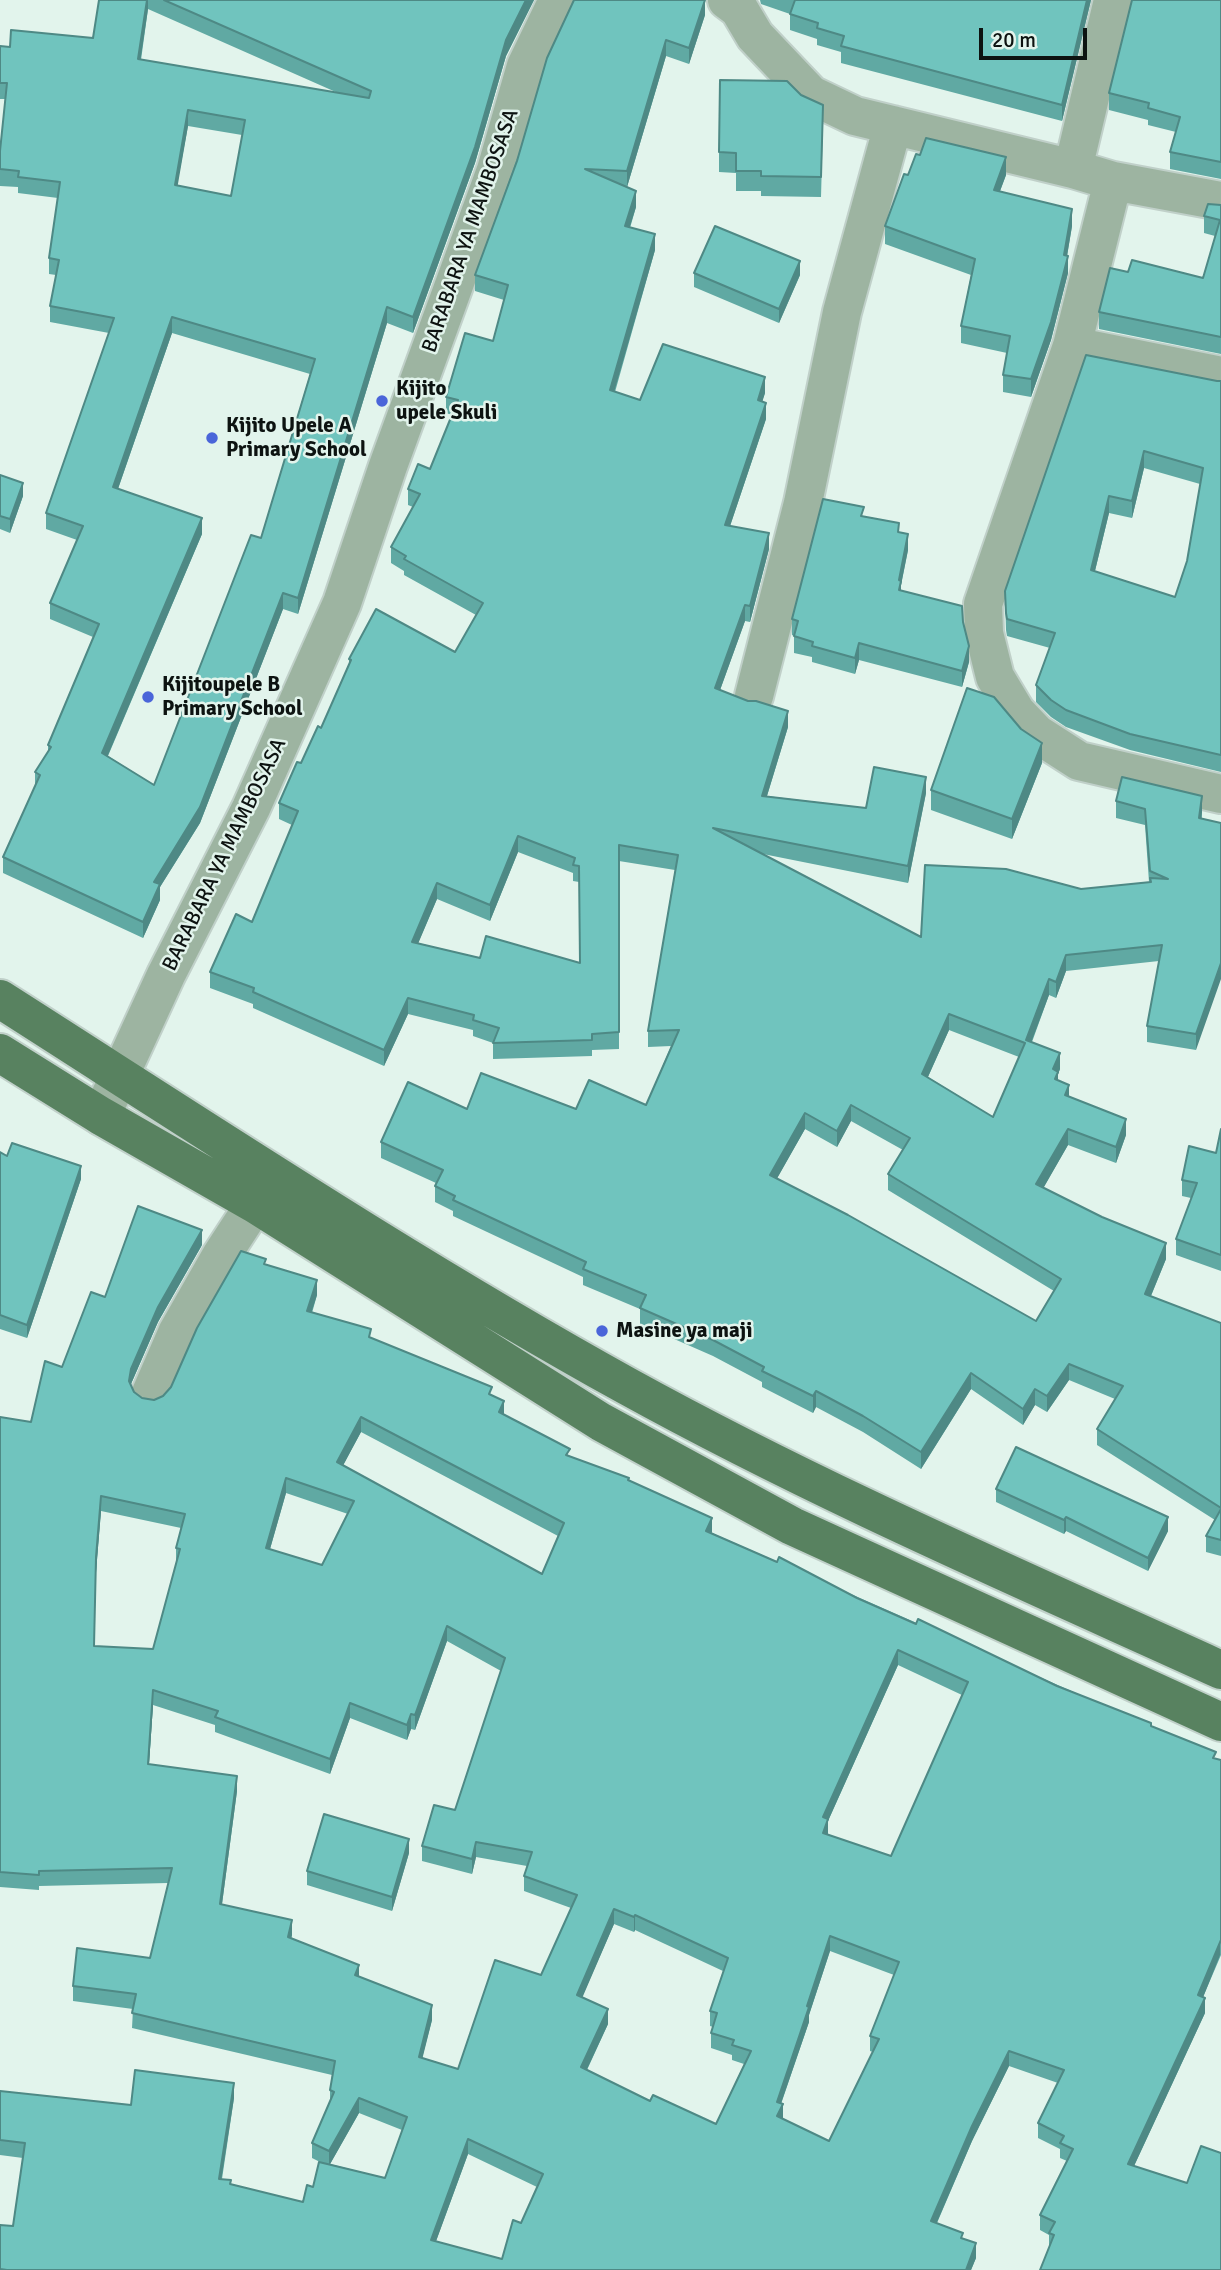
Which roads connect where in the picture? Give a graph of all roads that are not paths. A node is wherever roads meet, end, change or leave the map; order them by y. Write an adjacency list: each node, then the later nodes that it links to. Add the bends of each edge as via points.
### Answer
1 (558, 0): 14 (street, BARABARA YA MAMBOSASA, via 526,66 496,170 342,603 251,808)
2 (727, 0): 4 (street, via 811,95 855,116)
3 (1114, 0): 5 (street)
4 (893, 125): 5 (street); 10 (street, via 842,312 803,503)
5 (1073, 169): 6 (street)
6 (1113, 181): 7 (street); 8 (street)
7 (1221, 201)
8 (1072, 346): 9 (street); 11 (street, via 983,604 984,634 995,677 1016,712 1037,734 1079,761)
9 (1221, 376)
10 (754, 696)
11 (1221, 794)
12 (0, 999): 14 (main road)
13 (0, 1053): 15 (main road)
14 (119, 1075): 15 (street, BARABARA YA MAMBOSASA); 18 (main road, via 491,1309 629,1387 813,1483)
15 (101, 1116): 16 (main road)
16 (255, 1204): 17 (street, via 177,1333); 19 (main road, via 601,1422 792,1526)
17 (151, 1393)
18 (1221, 1670)
19 (1221, 1722)

